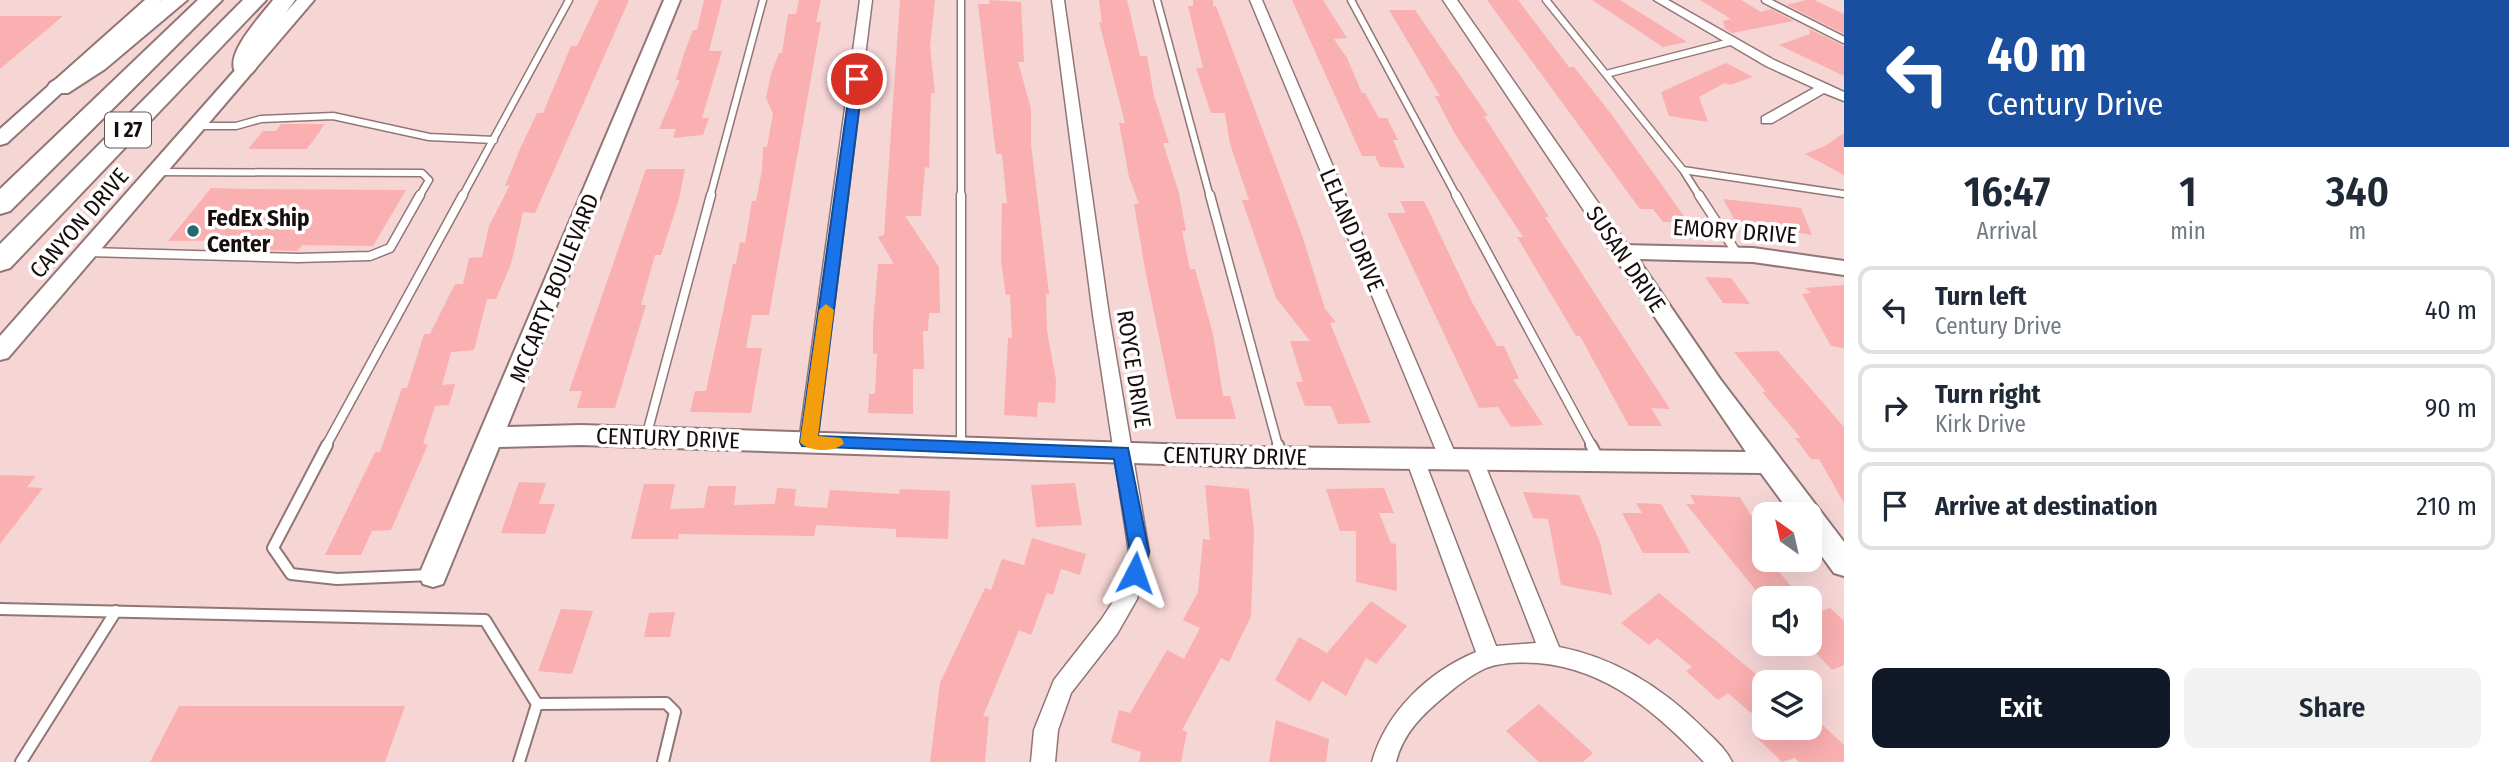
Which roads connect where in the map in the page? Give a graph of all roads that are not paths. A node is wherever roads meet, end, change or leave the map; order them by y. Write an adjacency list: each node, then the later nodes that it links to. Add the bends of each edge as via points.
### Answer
1 (154, 0): 24 (main road)
2 (176, 0): 24 (highway, via 97,64)
3 (211, 0): 34 (highway, I 27)
4 (255, 0): 38 (highway, I 27)
5 (284, 0): 22 (highway, via 244,55)
6 (306, 0): 22 (main road, CANYON DRIVE)
7 (569, 0): 30 (lane)
8 (672, 0): 41 (main road, MCCARTY BOULEVARD)
9 (763, 0): 42 (lane)
10 (866, 0): 43 (street)
11 (961, 0): 44 (lane)
12 (1058, 0): 45 (street, ROYCE DRIVE)
13 (1157, 0): 46 (lane)
14 (1256, 0): 48 (street, LELAND DRIVE)
15 (1350, 0): 49 (lane)
16 (1450, 0): 36 (street, SUSAN DRIVE)
17 (1546, 0): 23 (lane)
18 (1660, 0): 21 (street)
19 (1765, 0): 20 (lane)
20 (1844, 40)
21 (1730, 42): 23 (lane); 25 (street)
22 (244, 68): 28 (main road, CANYON DRIVE)
23 (1606, 74): 31 (lane)
24 (58, 88): 29 (main road)
25 (1823, 88): 26 (street); 27 (street)
26 (1844, 97)
27 (1767, 120)
28 (195, 126): 30 (lane, via 332,116 429,137); 32 (main road, CANYON DRIVE)
29 (0, 139)
30 (495, 140): 54 (lane, via 273,548 291,574 337,579)
31 (1683, 170): 33 (lane); 37 (lane)
32 (155, 172): 35 (main road, CANYON DRIVE); 35 (lane, via 422,173 429,180 390,248 370,256 258,258)
33 (1844, 194)
34 (0, 205)
35 (87, 252): 40 (main road, CANYON DRIVE)
36 (1622, 252): 37 (main road, EMORY DRIVE); 50 (main road, SUSAN DRIVE)
37 (1738, 255): 39 (main road, EMORY DRIVE)
38 (0, 261)
39 (1844, 268)
40 (0, 352)
41 (493, 437): 42 (main road, CENTURY DRIVE); 54 (main road, MCCARTY BOULEVARD)
42 (646, 437): 43 (main road, CENTURY DRIVE)
43 (808, 442): 44 (main road, CENTURY DRIVE)
44 (961, 447): 45 (main road, CENTURY DRIVE)
45 (1122, 453): 46 (main road, CENTURY DRIVE); 63 (street, ROYCE DRIVE, via 1139,552 1130,593 1062,687 1046,730)
46 (1281, 457): 47 (main road, CENTURY DRIVE)
47 (1415, 460): 48 (main road, CENTURY DRIVE); 58 (street)
48 (1462, 460): 49 (main road, CENTURY DRIVE); 57 (street, LELAND DRIVE)
49 (1600, 462): 50 (main road, CENTURY DRIVE)
50 (1767, 463): 51 (main road, SUSAN DRIVE)
51 (1797, 502)
52 (1822, 535): 53 (main road)
53 (1844, 564)
54 (433, 575)
55 (0, 609): 56 (lane)
56 (116, 611): 59 (lane, via 485,620); 60 (lane)
57 (1552, 655): 58 (street, via 1519,652); 65 (street, via 1596,667 1641,690)
58 (1489, 657): 64 (street, via 1461,669 1407,713)
59 (537, 704): 61 (lane); 62 (lane, via 666,703 675,712)
60 (21, 762)
61 (519, 762)
62 (663, 762)
63 (1042, 762)
64 (1384, 762)
65 (1720, 762)

